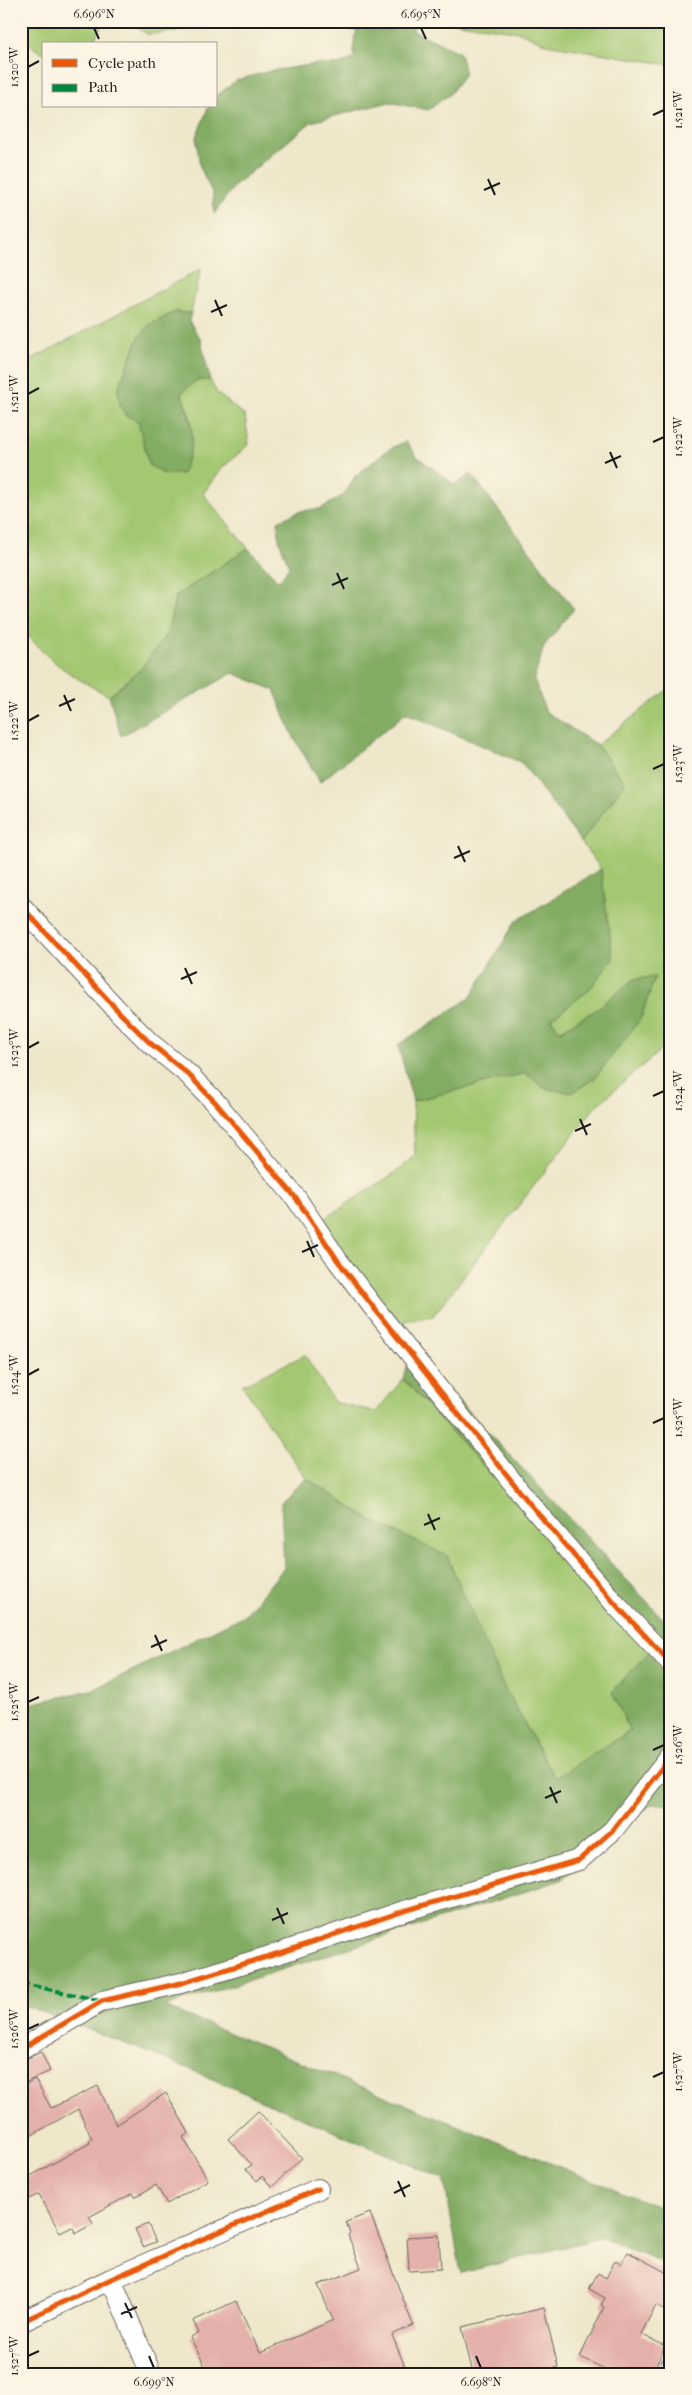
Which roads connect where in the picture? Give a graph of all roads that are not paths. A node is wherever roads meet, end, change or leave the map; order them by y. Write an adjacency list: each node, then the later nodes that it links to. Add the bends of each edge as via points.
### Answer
1 (21, 906): 2 (street, via 127,1020 216,1103 296,1198 338,1261 530,1504 616,1606)
2 (671, 1663)
3 (671, 1756): 4 (street, via 613,1830 578,1860 404,1911 181,1984 102,2000)
4 (21, 2049)
5 (318, 2189): 6 (street)
6 (111, 2279): 7 (street); 9 (street)
7 (21, 2322)
8 (671, 2366): 10 (street)
9 (152, 2374)
10 (668, 2374)

